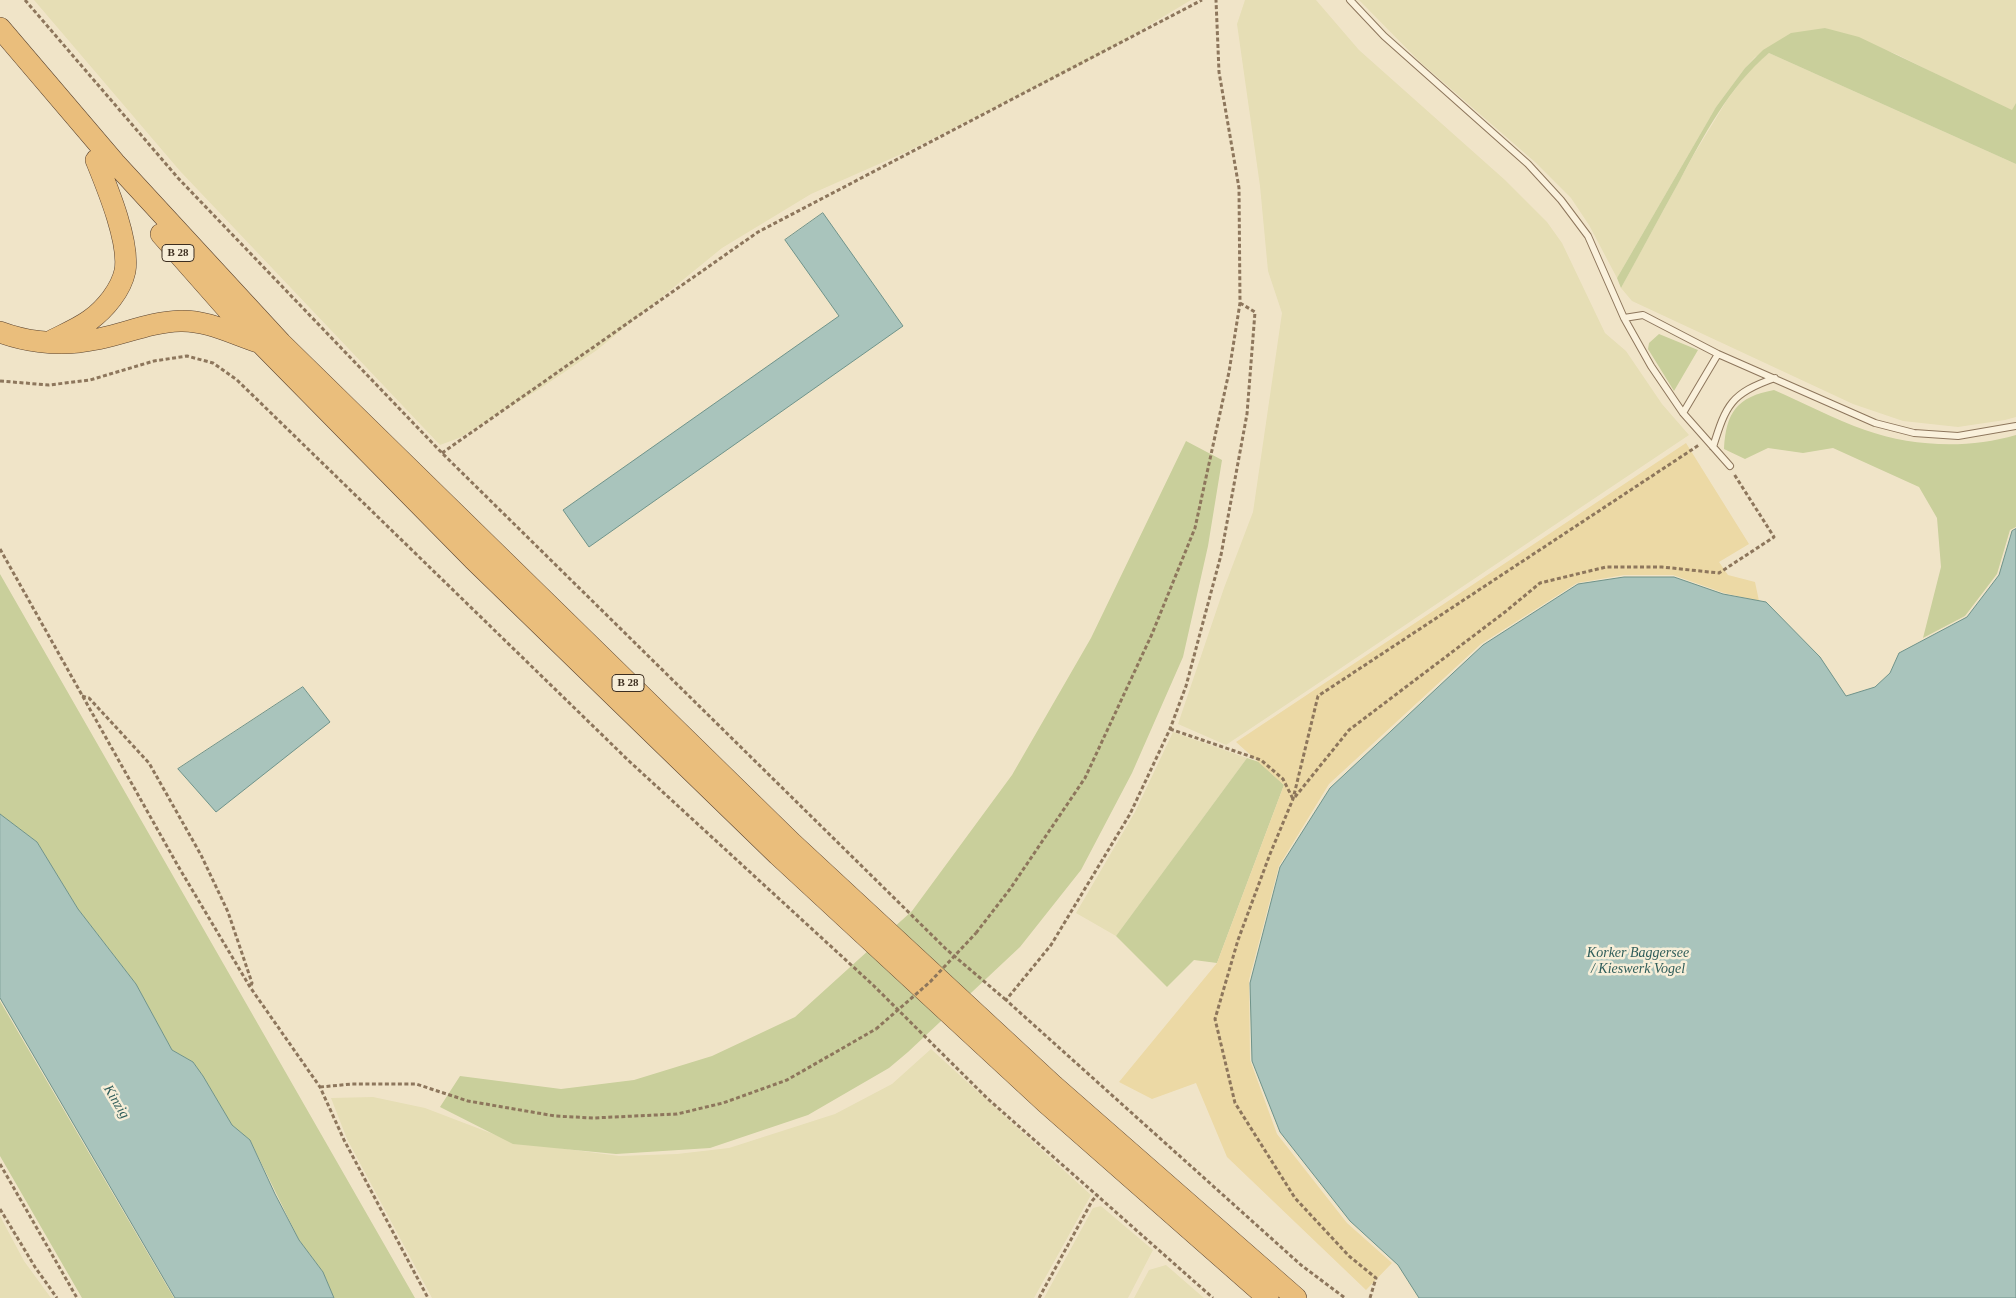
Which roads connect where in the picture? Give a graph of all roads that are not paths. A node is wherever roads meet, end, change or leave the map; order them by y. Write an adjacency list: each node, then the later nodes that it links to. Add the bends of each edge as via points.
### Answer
1 (1350, 0): 5 (lane, via 1384,36 1528,164 1561,200 1588,236)
2 (0, 28): 16 (highway, B 28, via 116,163 302,364 792,843 1054,1086)
3 (0, 49): 4 (highway, B 28)
4 (96, 160): 7 (highway, via 122,235 125,270 105,307 82,325); 8 (highway, B 28)
5 (1624, 318): 9 (lane, via 1643,315); 11 (lane)
6 (0, 332): 7 (highway, via 16,338)
7 (48, 342): 8 (highway, via 79,342 158,323 182,321 204,324)
8 (262, 344): 15 (highway, B 28, via 473,559 778,855 1045,1102)
9 (1718, 354): 10 (lane); 11 (lane)
10 (1775, 378): 12 (lane, via 1875,423 1914,433 1958,436); 13 (lane, via 1753,386 1730,403)
11 (1683, 413): 13 (lane)
12 (2016, 426)
13 (1713, 447): 14 (lane)
14 (1730, 466)
15 (1268, 1298)
16 (1296, 1298)

